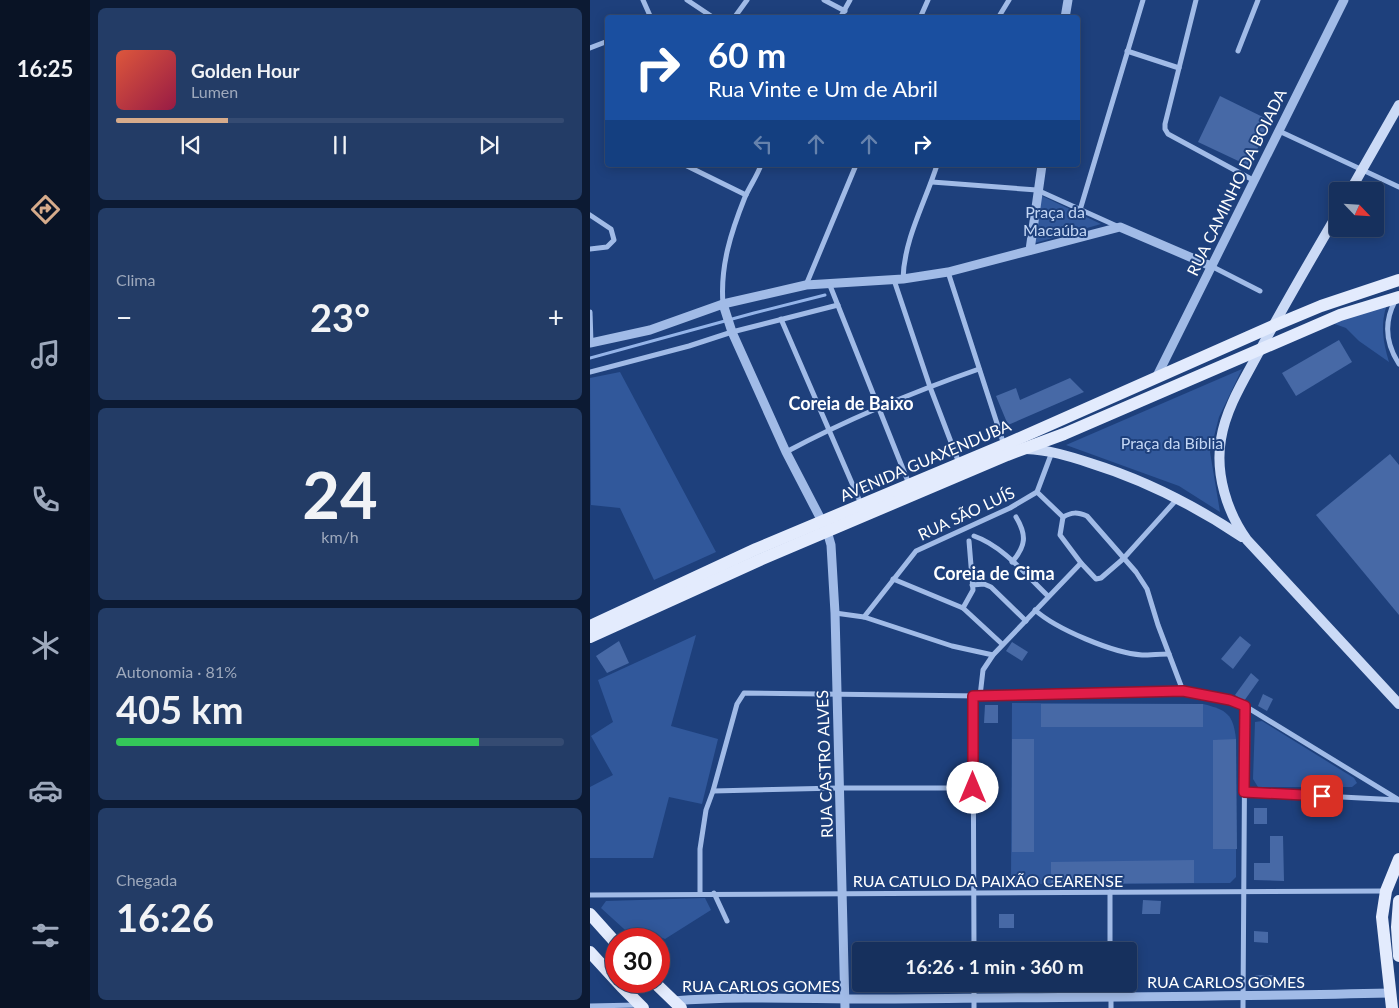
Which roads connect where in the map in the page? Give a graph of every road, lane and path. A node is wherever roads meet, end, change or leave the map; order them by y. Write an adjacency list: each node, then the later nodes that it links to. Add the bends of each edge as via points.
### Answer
1 (643, 0): 14 (street)
2 (687, 0): 15 (street)
3 (747, 0): 16 (street)
4 (824, 0): 13 (street)
5 (850, 0): 13 (street)
6 (928, 0): 18 (street)
7 (1009, 0): 19 (street)
8 (1068, 0): 20 (street)
9 (1143, 0): 23 (street)
10 (1196, 0): 25 (street)
11 (1258, 0): 24 (street)
12 (1344, 0): 27 (street, RUA CAMINHO DA BOIADA)
13 (844, 11): 17 (street)
14 (650, 15)
15 (710, 15)
16 (736, 15)
17 (842, 15)
18 (921, 15)
19 (1000, 15)
20 (1066, 15)
21 (605, 42): 22 (street)
22 (590, 48)
23 (1127, 51): 25 (street); 40 (street)
24 (1238, 51)
25 (1179, 68): 34 (street, via 1165,124 1168,134)
26 (1399, 105): 33 (main road)
27 (1278, 130): 33 (street); 34 (street, RUA CAMINHO DA BOIADA)
28 (690, 167): 39 (street)
29 (760, 167): 39 (street)
30 (855, 167): 51 (street)
31 (936, 167): 35 (street)
32 (1042, 167): 38 (street)
33 (1362, 170): 36 (main road); 37 (street)
34 (1253, 180): 46 (street, RUA CAMINHO DA BOIADA)
35 (932, 182): 38 (street); 48 (street, via 906,246)
36 (1355, 182)
37 (1399, 187)
38 (1037, 190): 40 (street); 45 (street)
39 (746, 196): 55 (street, via 727,249 722,278)
40 (1080, 210): 42 (street)
41 (590, 215): 44 (street, via 611,229 614,240 608,247)
42 (1120, 227): 45 (street); 46 (street)
43 (1329, 229): 58 (main road)
44 (590, 249)
45 (1030, 250): 47 (street)
46 (1211, 266): 52 (street); 66 (street, RUA CAMINHO DA BOIADA)
47 (948, 272): 48 (street); 64 (street)
48 (898, 279): 50 (street); 67 (street)
49 (1399, 280): 58 (main road, AVENIDA GUAXENDUBA)
50 (829, 283): 51 (street); 54 (street)
51 (806, 285): 55 (street)
52 (1260, 291)
53 (1398, 298): 60 (main road, AVENIDA GUAXENDUBA); 63 (street, via 1389,318 1388,343)
54 (838, 305): 57 (street); 68 (street)
55 (724, 307): 59 (street, RUA CASTRO ALVES); 61 (street, via 650,330)
56 (590, 312): 61 (street)
57 (781, 319): 59 (street); 69 (street)
58 (1273, 326): 60 (main road, via 1284,334); 62 (main road); 66 (main road, AVENIDA GUAXENDUBA)
59 (731, 329): 65 (street, via 680,348); 73 (street, RUA CASTRO ALVES)
60 (1293, 335): 62 (main road, AVENIDA GUAXENDUBA)
61 (590, 343)
62 (1261, 349): 70 (main road, AVENIDA GUAXENDUBA); 85 (main road, via 1229,411 1220,453 1221,476 1228,502)
63 (1399, 364)
64 (979, 369): 67 (street); 72 (street)
65 (590, 372)
66 (1156, 378): 70 (main road, via 1155,386 1148,394 1078,424); 72 (main road, AVENIDA GUAXENDUBA)
67 (930, 387): 68 (street); 75 (street)
68 (879, 408): 69 (street); 76 (street)
69 (829, 429): 73 (street); 79 (street)
70 (1064, 434): 71 (main road, AVENIDA GUAXENDUBA)
71 (1023, 449): 72 (main road, AVENIDA GUAXENDUBA); 74 (main road)
72 (1006, 450): 75 (main road, AVENIDA GUAXENDUBA); 82 (main road, AVENIDA GUAXENDUBA)
73 (786, 452): 82 (street, RUA CASTRO ALVES)
74 (1052, 452): 77 (street, RUA SÃO LUÍS); 78 (main road, via 1110,469)
75 (959, 464): 76 (main road, AVENIDA GUAXENDUBA)
76 (909, 485): 79 (main road, AVENIDA GUAXENDUBA)
77 (1037, 492): 81 (street); 89 (street, RUA SÃO LUÍS, via 1010,508 922,547)
78 (1178, 498): 85 (main road); 86 (street)
79 (861, 505): 82 (main road, AVENIDA GUAXENDUBA)
80 (1016, 517): 87 (street, via 1022,527 1024,541)
81 (1063, 517): 86 (street, via 1071,512 1087,516); 88 (street, via 1060,536)
82 (824, 527): 94 (street, RUA CASTRO ALVES, via 831,545); 97 (main road, AVENIDA GUAXENDUBA, via 756,550); 98 (main road, AVENIDA GUAXENDUBA, via 762,559)
83 (974, 536): 87 (street)
84 (968, 540): 90 (street)
85 (1247, 540): 106 (main road)
86 (1123, 559): 88 (street, via 1107,574 1096,579); 100 (street, via 1147,588)
87 (1012, 562): 91 (street)
88 (1081, 563): 91 (street)
89 (893, 579): 92 (street); 95 (street, RUA SÃO LUÍS)
90 (972, 585): 92 (street, via 971,596); 96 (street, via 991,587)
91 (1048, 596): 93 (street)
92 (963, 608): 99 (street)
93 (1034, 610): 96 (street); 100 (street, via 1059,627 1119,651 1142,655)
94 (835, 613): 95 (street); 103 (street, RUA CASTRO ALVES)
95 (864, 617): 101 (street, via 952,646)
96 (1026, 621): 99 (street)
97 (590, 626)
98 (590, 637)
99 (1002, 644): 101 (street)
100 (1169, 654): 102 (street)
101 (993, 655): 105 (street, via 984,670)
102 (1183, 691): 105 (street); 107 (street)
103 (836, 694): 104 (street); 108 (street, RUA CASTRO ALVES); 110 (street, via 744,693 737,704)
104 (973, 696): 105 (street); 109 (street)
105 (980, 696)
106 (1399, 704)
107 (1245, 706): 111 (street); 112 (street)
108 (839, 788): 109 (street); 110 (street); 118 (street, RUA CASTRO ALVES)
109 (973, 788): 116 (street)
110 (713, 791): 119 (street, via 702,826)
111 (1244, 792): 112 (street); 114 (street)
112 (1399, 800)
113 (1399, 859): 115 (main road)
114 (1244, 891): 115 (street, RUA CATULO DA PAIXÃO CEARENSE); 117 (street, RUA CATULO DA PAIXÃO CEARENSE); 135 (street)
115 (1386, 891): 133 (main road, via 1382,917)
116 (974, 892): 117 (street, RUA CATULO DA PAIXÃO CEARENSE); 118 (street, RUA CATULO DA PAIXÃO CEARENSE); 126 (street)
117 (1110, 892): 127 (street)
118 (843, 893): 120 (street, RUA CATULO DA PAIXÃO CEARENSE); 138 (street, RUA CASTRO ALVES)
119 (700, 894): 120 (street, RUA CATULO DA PAIXÃO CEARENSE); 121 (street, RUA CATULO DA PAIXÃO CEARENSE)
120 (714, 894): 124 (street)
121 (590, 895)
122 (1399, 900): 128 (main road)
123 (590, 914): 125 (main road)
124 (727, 921)
125 (605, 931)
126 (974, 942)
127 (1110, 942)
128 (1399, 956)
129 (592, 957): 140 (main road)
130 (974, 992): 136 (street)
131 (1111, 992): 134 (street)
132 (666, 993): 137 (main road)
133 (1394, 995): 135 (street, RUA CARLOS GOMES); 144 (main road)
134 (1111, 996): 135 (street, RUA CARLOS GOMES); 136 (street, RUA CARLOS GOMES); 142 (street)
135 (1243, 996): 143 (street)
136 (974, 998): 138 (street, RUA CARLOS GOMES); 141 (street)
137 (677, 1004): 138 (street, RUA CARLOS GOMES, via 732,997)
138 (845, 1004)
139 (590, 1006): 140 (street)
140 (634, 1006)
141 (974, 1008)
142 (1111, 1008)
143 (1243, 1008)
144 (1392, 1008)

